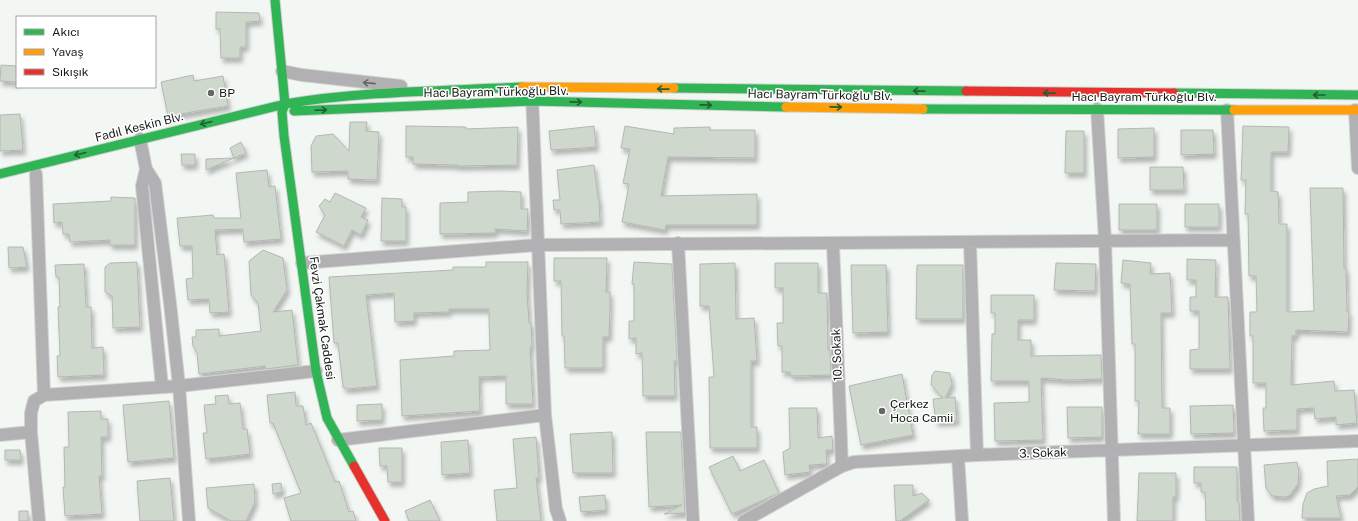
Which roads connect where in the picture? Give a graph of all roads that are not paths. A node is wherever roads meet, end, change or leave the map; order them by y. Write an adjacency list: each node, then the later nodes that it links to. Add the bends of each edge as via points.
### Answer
1 (275, 0): 2 (street, Fevzi Çakmak Caddesi)
2 (282, 71): 4 (street, one-way to 2); 7 (street, Fevzi Çakmak Caddesi)
3 (532, 87): 4 (street, Hacı Bayram Türkoğlu Blv.); 5 (street, Hacı Bayram Türkoğlu Blv., one-way to 3); 6 (street)
4 (450, 91): 7 (street, Hacı Bayram Türkoğlu Blv., via 321,98)
5 (1358, 95)
6 (532, 101): 7 (street, Hacı Bayram Türkoğlu Blv., one-way to 6); 8 (street, Hacı Bayram Türkoğlu Blv., one-way to 8); 22 (street)
7 (283, 108): 11 (street, Fadıl Keskin Blv.); 23 (street, Fevzi Çakmak Caddesi)
8 (1097, 109): 9 (street, Hacı Bayram Türkoğlu Blv.); 17 (street)
9 (1227, 110): 10 (street, Hacı Bayram Türkoğlu Blv.); 18 (street)
10 (1356, 110): 12 (street)
11 (141, 143): 13 (street); 14 (street, Fadıl Keskin Blv., one-way to 14); 15 (street, Fadıl Keskin Blv.)
12 (1358, 168)
13 (146, 169): 25 (street, via 155,183); 26 (street, via 142,186)
14 (0, 174)
15 (36, 174): 16 (street, Fadıl Keskin Blv.); 27 (street)
16 (0, 182)
17 (1105, 240): 18 (street); 19 (street); 34 (street)
18 (1233, 240): 33 (street)
19 (970, 243): 21 (street); 35 (street)
20 (678, 244): 21 (street); 22 (street); 42 (street)
21 (833, 244): 37 (street, 10. Sokak)
22 (538, 245): 23 (street); 28 (street)
23 (302, 263): 24 (street, Fevzi Çakmak Caddesi)
24 (316, 371): 25 (street); 31 (street, Fevzi Çakmak Caddesi, via 327,418)
25 (179, 386): 26 (street); 39 (street)
26 (162, 387): 27 (street)
27 (44, 395): 29 (street, via 34,401)
28 (545, 414): 31 (street); 41 (street, via 556,509)
29 (31, 432): 30 (street); 38 (street)
30 (0, 435)
31 (338, 440): 40 (street, Fevzi Çakmak Caddesi)
32 (1358, 441): 33 (street, 3. Sokak)
33 (1245, 445): 34 (street, 3. Sokak); 46 (street)
34 (1111, 451): 35 (street, 3. Sokak); 45 (street)
35 (977, 455): 36 (street, 3. Sokak)
36 (958, 456): 37 (street, 3. Sokak, via 854,462); 44 (street)
37 (842, 466): 43 (street, 3. Sokak)
38 (39, 521)
39 (189, 521)
40 (385, 521)
41 (560, 521)
42 (693, 521)
43 (744, 521)
44 (962, 521)
45 (1114, 521)
46 (1248, 521)

